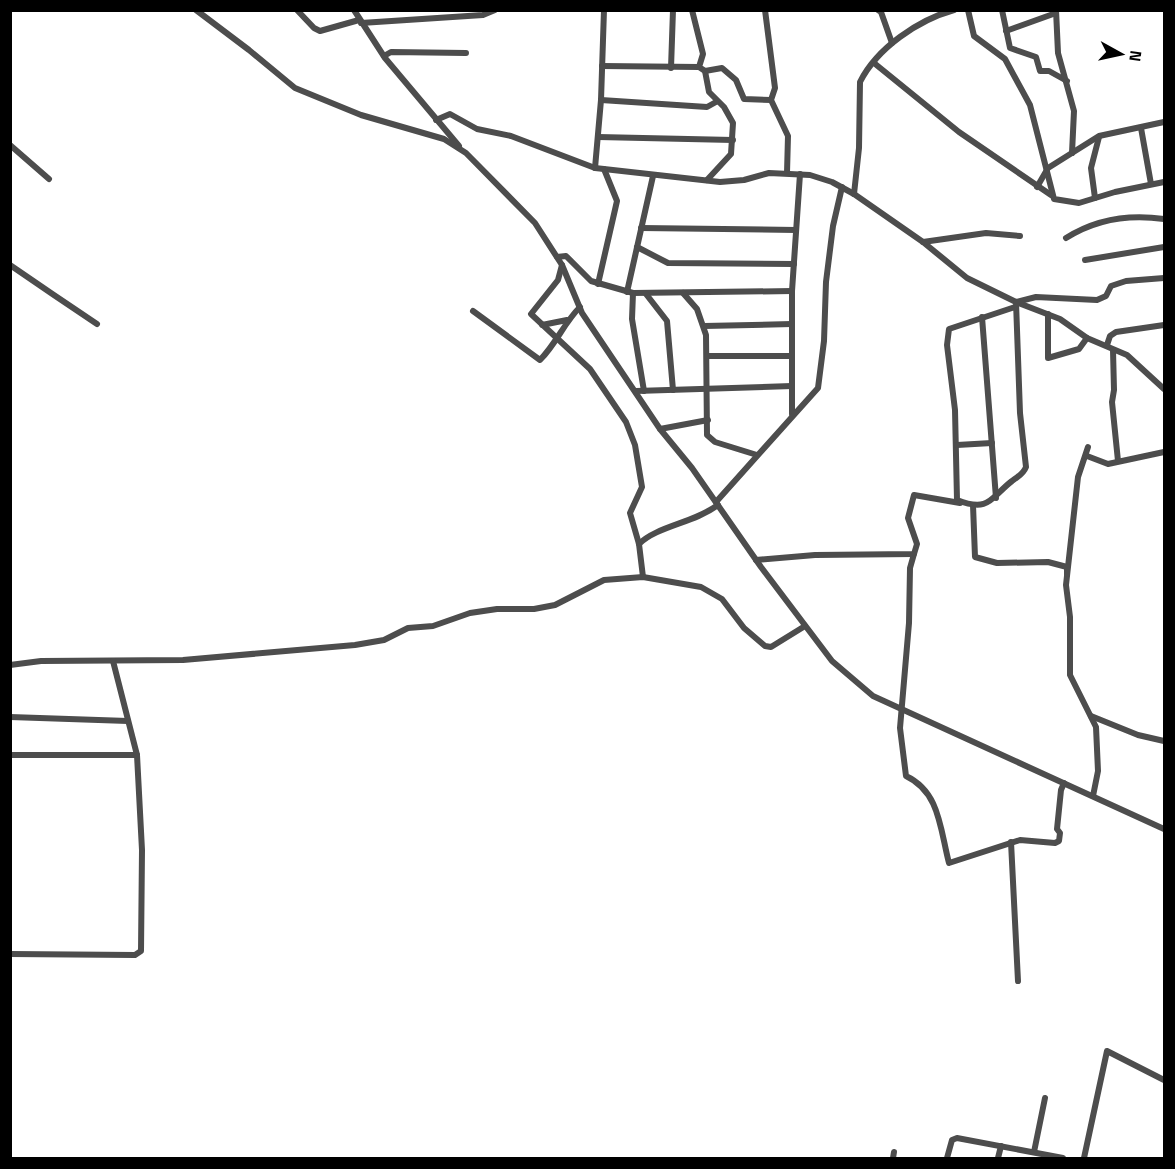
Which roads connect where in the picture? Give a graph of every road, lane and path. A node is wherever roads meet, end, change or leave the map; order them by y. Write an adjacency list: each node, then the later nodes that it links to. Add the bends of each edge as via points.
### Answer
1 (196, 10): 36 (street, via 295,88 361,115 444,139)
2 (297, 10): 16 (street, via 320,31)
3 (354, 10): 16 (street)
4 (403, 10): 15 (street)
5 (604, 10): 22 (street)
6 (673, 10): 23 (street)
7 (692, 10): 24 (street)
8 (765, 10): 27 (street, via 775,87)
9 (878, 10): 18 (street)
10 (954, 10): 18 (street, via 936,15)
11 (968, 10): 39 (street, via 974,36 1005,59 1030,105)
12 (1002, 10): 17 (street)
13 (494, 11): 15 (street)
14 (1056, 12): 17 (street); 25 (street, via 1058,52)
15 (403, 20): 16 (street)
16 (360, 21): 20 (street)
17 (1006, 31): 25 (street, via 1010,48 1036,57 1040,71)
18 (892, 43): 21 (street)
19 (466, 53): 20 (street, via 391,51)
20 (384, 56): 29 (street)
21 (874, 63): 49 (street, via 959,132); 50 (street, via 860,82)
22 (602, 66): 23 (street); 26 (street)
23 (671, 68): 24 (street)
24 (702, 69): 27 (street, via 722,68 736,80 744,99); 28 (street)
25 (1066, 81): 37 (street, via 1075,118)
26 (601, 100): 28 (street, via 707,107); 33 (street)
27 (771, 100): 41 (street, via 788,136)
28 (716, 102): 34 (street, via 731,117)
29 (436, 120): 36 (street); 38 (street, via 450,114 485,132 502,133)
30 (1164, 122): 31 (street)
31 (1141, 128): 32 (street); 47 (street)
32 (1099, 136): 37 (street); 52 (street, via 1091,175)
33 (598, 137): 34 (street); 38 (street)
34 (733, 140): 45 (street, via 728,160)
35 (10, 145): 44 (street)
36 (466, 153): 61 (street, via 535,223)
37 (1072, 153): 39 (street)
38 (595, 168): 40 (street)
39 (1048, 168): 49 (street); 51 (street)
40 (604, 169): 43 (street); 67 (street, via 617,201)
41 (787, 173): 42 (street); 45 (street, via 744,180)
42 (800, 174): 48 (street); 55 (street)
43 (653, 176): 45 (street); 54 (street)
44 (49, 179)
45 (706, 180)
46 (1164, 182): 47 (street)
47 (1151, 184): 52 (street)
48 (842, 187): 50 (street); 95 (street, via 826,282 818,388)
49 (1037, 187): 51 (street)
50 (854, 194): 58 (street)
51 (1051, 195): 52 (street, via 1071,204)
52 (1095, 198)
53 (1164, 219): 57 (street, via 1129,216 1083,227)
54 (641, 228): 55 (street); 59 (street)
55 (796, 230): 63 (street)
56 (1020, 236): 58 (street, via 986,233)
57 (1066, 238)
58 (923, 242): 72 (street, via 967,278)
59 (637, 247): 63 (street, via 668,262); 69 (street)
60 (1164, 247): 62 (street)
61 (557, 257): 65 (street); 67 (street, via 566,256)
62 (1084, 261)
63 (794, 264): 68 (street)
64 (10, 265): 78 (street)
65 (562, 265): 73 (street); 80 (street, via 558,280 531,314)
66 (1164, 278): 72 (street, via 1125,281 1111,286 1106,296 1097,300 1036,297)
67 (598, 284): 69 (street)
68 (792, 291): 70 (street); 79 (street)
69 (630, 292): 71 (street); 94 (street)
70 (683, 293): 71 (street); 82 (street, via 697,309)
71 (646, 294): 92 (street, via 667,321)
72 (1016, 305): 75 (street); 76 (street); 105 (street, via 1026,467)
73 (580, 307): 77 (street); 93 (street)
74 (473, 311): 84 (street, via 537,359)
75 (1048, 314): 83 (street); 83 (street, via 1048,358 1079,349)
76 (982, 317): 98 (street); 99 (street, via 949,329 947,345)
77 (567, 320): 80 (street); 84 (street)
78 (97, 324)
79 (792, 324): 82 (street); 88 (street)
80 (542, 325): 84 (street)
81 (1164, 325): 85 (street, via 1116,333)
82 (704, 326): 87 (street)
83 (1087, 338): 85 (street)
84 (557, 339): 108 (street, via 590,369 626,422 635,445 642,487 630,513)
85 (1107, 345): 86 (street)
86 (1113, 350): 91 (street, via 1127,355); 104 (street, via 1112,402)
87 (707, 356): 88 (street); 90 (street)
88 (792, 356): 89 (street)
89 (792, 386): 90 (street); 95 (street)
90 (707, 388): 92 (street); 96 (street)
91 (1164, 389)
92 (673, 390): 94 (street)
93 (636, 391): 94 (street); 97 (street)
94 (644, 391)
95 (792, 414): 102 (street)
96 (708, 420): 97 (street); 102 (street, via 707,435 711,439)
97 (660, 429): 106 (street)
98 (992, 443): 99 (street); 105 (street)
99 (957, 445): 107 (street, via 957,500)
100 (1088, 447): 103 (street)
101 (1164, 452): 104 (street)
102 (757, 455): 106 (street)
103 (1087, 456): 104 (street, via 1108,464); 112 (street, via 1078,477)
104 (1118, 461)
105 (996, 498): 107 (street)
106 (717, 503): 108 (street, via 706,514); 110 (street)
107 (970, 504): 109 (street, via 914,495 908,518 916,544); 112 (street, via 975,556 997,564 1062,565 1067,567)
108 (639, 544): 111 (street)
109 (914, 554): 110 (street); 116 (street)
110 (756, 560): 113 (street)
111 (643, 577): 113 (street, via 701,587 722,599 744,628 765,646 771,647); 114 (street, via 604,580 555,605 470,613 355,645)
112 (1066, 585): 117 (street, via 1070,675)
113 (805, 626): 116 (street, via 849,678 873,696)
114 (113, 662): 115 (street, via 41,661); 119 (street)
115 (10, 665)
116 (903, 709): 123 (street); 126 (street, via 900,729 906,776 929,792 949,863)
117 (1091, 716): 120 (street, via 1137,735); 124 (street, via 1098,755)
118 (10, 717): 119 (street)
119 (128, 721): 122 (street)
120 (1164, 741)
121 (10, 755): 122 (street)
122 (137, 755): 127 (street, via 142,850 141,951 135,956)
123 (1064, 783): 124 (street); 126 (street, via 1057,829 1059,841)
124 (1094, 796): 125 (street)
125 (1164, 829)
126 (1011, 842): 128 (street)
127 (10, 954)
128 (1018, 981)
129 (1164, 1080): 137 (street, via 1107,1051)
130 (1045, 1098): 132 (street)
131 (1001, 1146): 132 (street); 134 (street, via 957,1138 952,1140); 135 (street)
132 (1034, 1152): 133 (street)
133 (1046, 1157): 136 (street)
134 (947, 1158)
135 (998, 1158)
136 (1063, 1158)
137 (1084, 1158)

